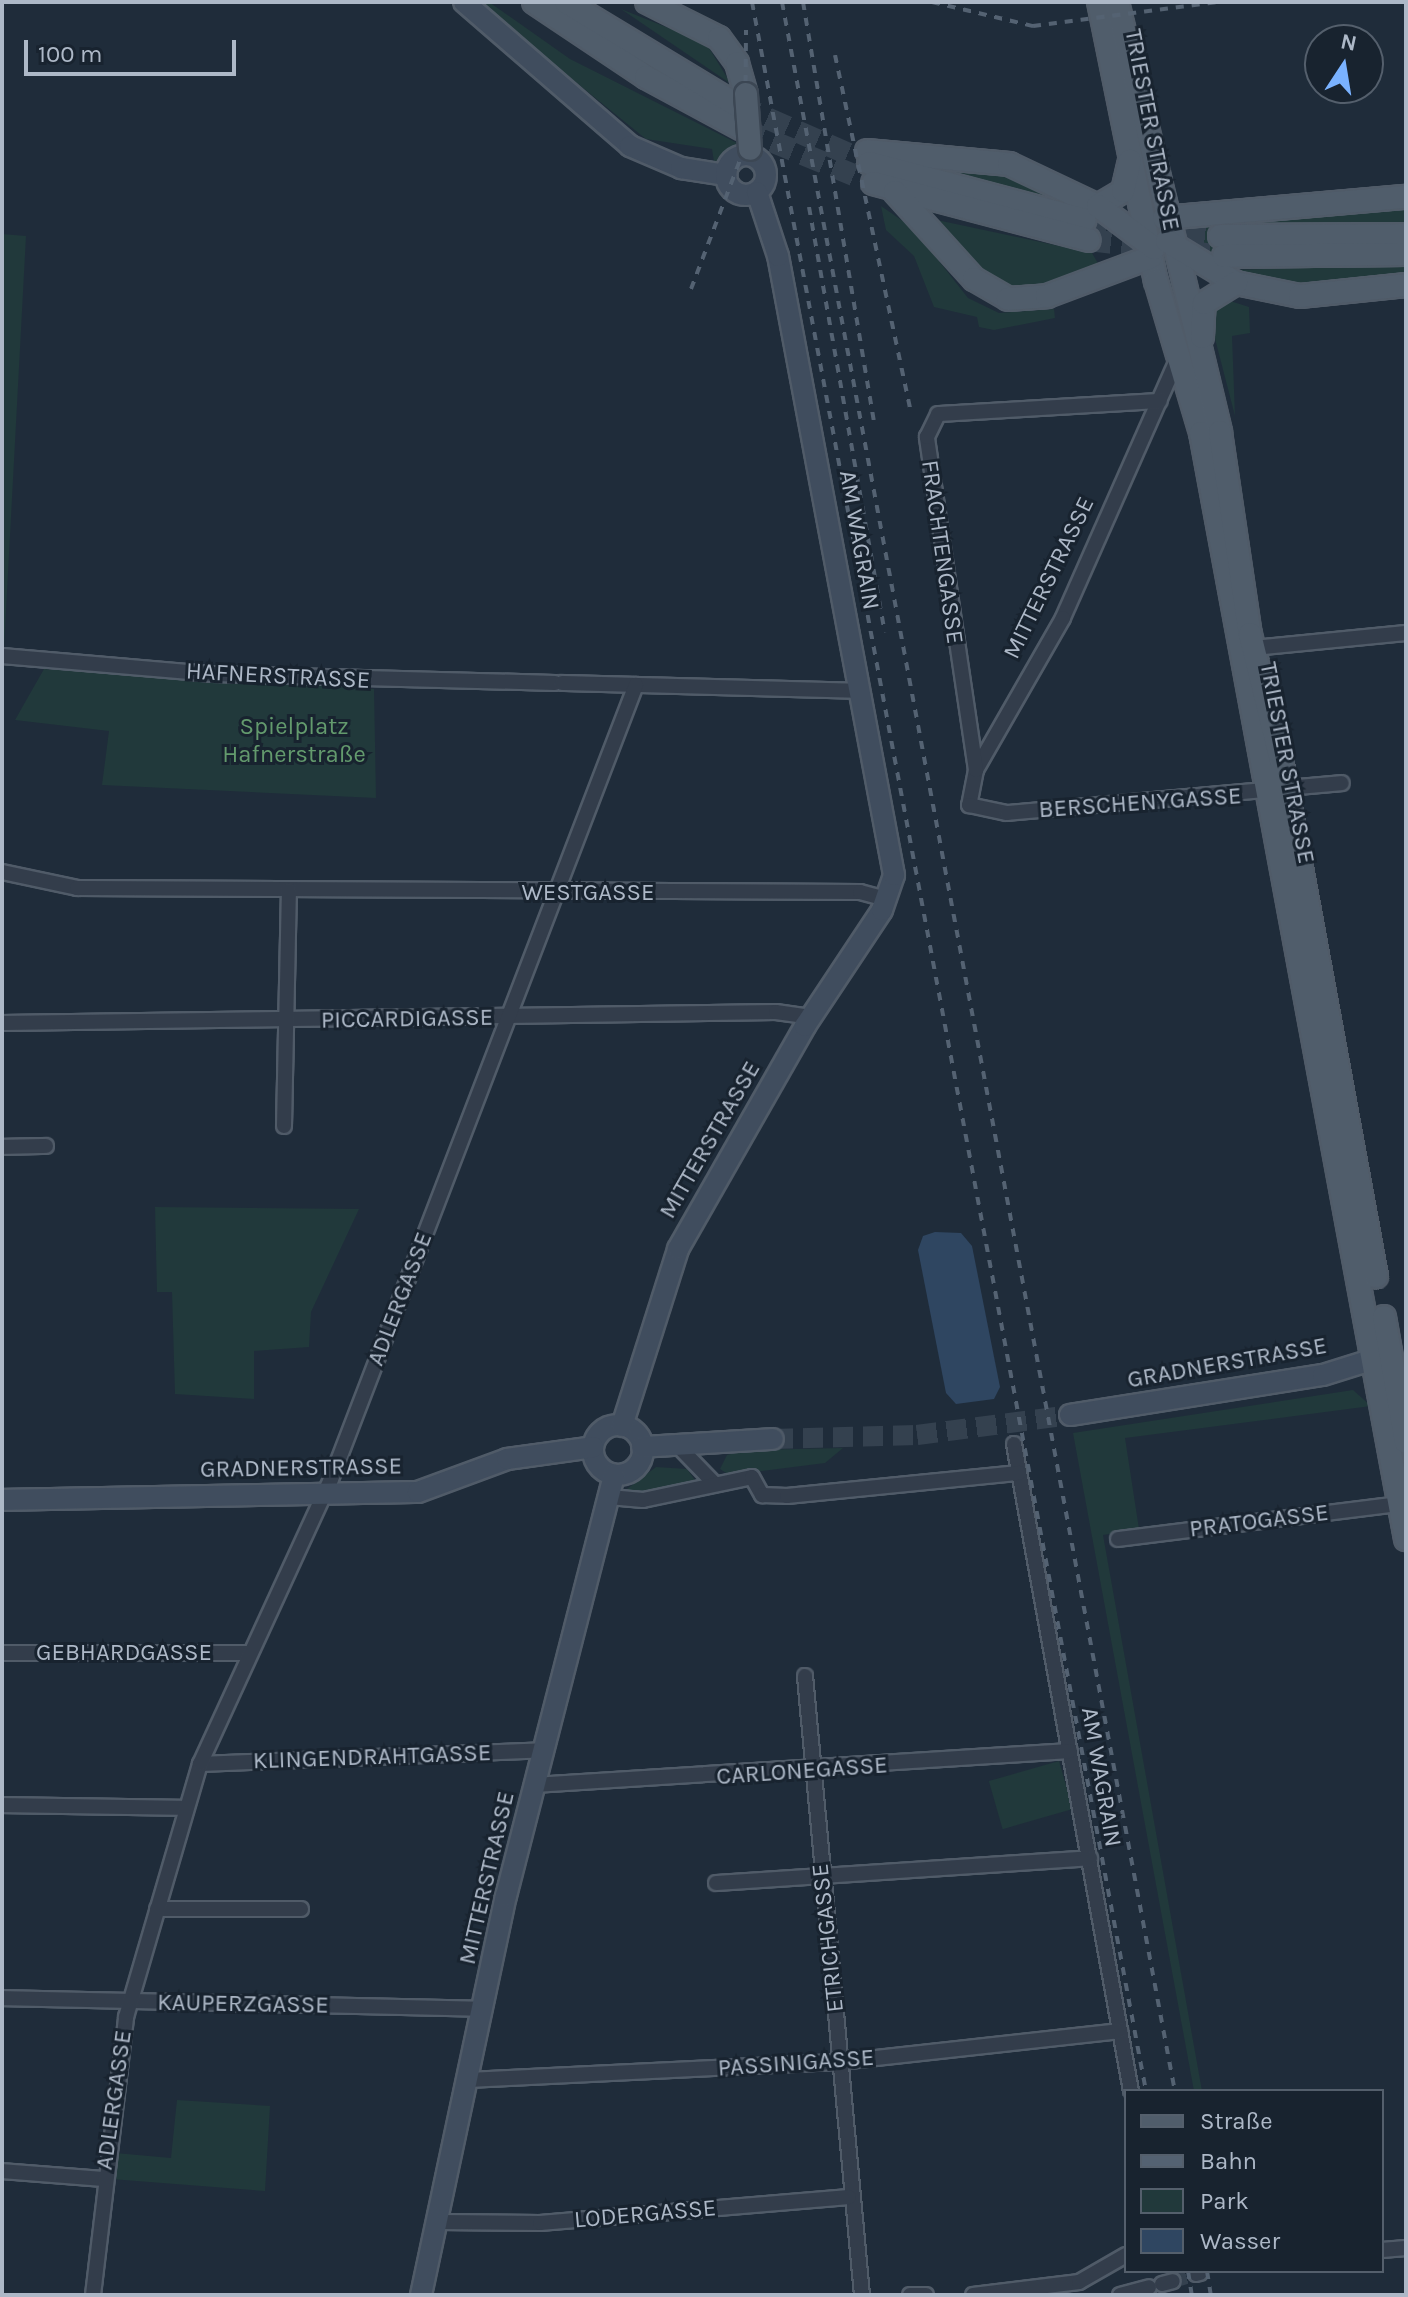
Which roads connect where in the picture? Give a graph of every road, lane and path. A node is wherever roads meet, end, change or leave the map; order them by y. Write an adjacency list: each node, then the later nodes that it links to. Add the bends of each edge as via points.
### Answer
1 (464, 2): 11 (main road, via 630,146 672,165)
2 (534, 2): 8 (main road)
3 (566, 2): 7 (main road)
4 (647, 2): 7 (main road, via 719,38 737,63)
5 (1099, 2): 9 (main road, TRIESTER STRASSE)
6 (1117, 2): 17 (main road, TRIESTER STRASSE)
7 (741, 100): 8 (main road, bridge)
8 (747, 145): 11 (main road); 12 (main road, AM WAGRAIN, via 765,170)
9 (1131, 160): 15 (main road, via 1123,191); 17 (main road, TRIESTER STRASSE)
10 (870, 166): 13 (main road); 15 (main road); 15 (main road, via 1009,164)
11 (726, 175): 12 (main road, via 737,193)
12 (757, 192): 30 (main road, AM WAGRAIN, via 778,256)
13 (895, 192): 15 (main road); 17 (main road, via 974,279 1008,299 1047,296)
14 (1406, 197): 17 (main road)
15 (1090, 222): 17 (main road)
16 (1406, 235): 19 (main road)
17 (1158, 240): 21 (main road); 23 (main road, TRIESTER STRASSE, via 1177,276); 24 (main road, TRIESTER STRASSE)
18 (1222, 246): 19 (main road)
19 (1280, 249): 20 (main road)
20 (1406, 254)
21 (1236, 283): 22 (main road, via 1300,296); 23 (main road, via 1204,303)
22 (1406, 285)
23 (1202, 350): 27 (main road, TRIESTER STRASSE)
24 (1178, 356): 25 (street, MITTERSTRASSE); 33 (main road, TRIESTER STRASSE, via 1201,433)
25 (1160, 401): 31 (street, MITTERSTRASSE, via 1063,618); 31 (street, FRACHTENGASSE, via 938,414 927,437)
26 (1406, 633): 27 (street)
27 (1253, 648): 33 (main road, TRIESTER STRASSE)
28 (2, 656): 29 (street, HAFNERSTRASSE, via 213,674)
29 (636, 685): 30 (street, HAFNERSTRASSE); 37 (street, ADLERGASSE)
30 (858, 691): 38 (main road, AM WAGRAIN, via 894,853)
31 (976, 770): 34 (street, MITTERSTRASSE, via 969,805)
32 (1342, 783): 33 (street, BERSCHENYGASSE)
33 (1276, 792): 34 (street, BERSCHENYGASSE); 46 (main road, TRIESTER STRASSE)
34 (984, 813)
35 (2, 872): 36 (street, WESTGASSE, via 77,888)
36 (289, 890): 37 (street, WESTGASSE); 41 (street)
37 (552, 894): 38 (street, WESTGASSE, via 860,892); 40 (street, ADLERGASSE)
38 (887, 899): 39 (main road, MITTERSTRASSE)
39 (811, 1017): 40 (street, PICCARDIGASSE, via 776,1012); 48 (main road, MITTERSTRASSE, via 678,1249)
40 (508, 1018): 41 (street, PICCARDIGASSE); 58 (street, ADLERGASSE)
41 (284, 1021): 42 (street, PICCARDIGASSE); 43 (street)
42 (2, 1023)
43 (284, 1126)
44 (46, 1146): 45 (street)
45 (2, 1147)
46 (1383, 1356): 47 (main road, GRADNERSTRASSE, via 1323,1375); 50 (main road, TRIESTER STRASSE); 61 (main road, TRIESTER STRASSE)
47 (1070, 1415)
48 (622, 1426): 52 (main road, via 603,1431); 53 (main road, via 638,1434)
49 (773, 1439): 54 (main road)
50 (1406, 1442)
51 (1014, 1444): 55 (street, AM WAGRAIN)
52 (593, 1447): 56 (main road, via 597,1465); 58 (main road, GRADNERSTRASSE, via 507,1459 418,1492)
53 (642, 1447): 54 (main road); 56 (main road, via 636,1467)
54 (680, 1448): 57 (street)
55 (1019, 1473): 57 (street, via 787,1496 762,1495 752,1477); 68 (street, AM WAGRAIN)
56 (614, 1475): 59 (main road, MITTERSTRASSE)
57 (713, 1482): 59 (street, via 643,1500)
58 (325, 1493): 60 (main road, GRADNERSTRASSE); 65 (street, ADLERGASSE)
59 (609, 1497): 67 (main road, MITTERSTRASSE)
60 (2, 1500)
61 (1401, 1504): 62 (street, PRATOGASSE); 63 (main road, TRIESTER STRASSE)
62 (1118, 1539)
63 (1406, 1539)
64 (2, 1653): 65 (street, GEBHARDGASSE)
65 (246, 1653): 69 (street, ADLERGASSE)
66 (805, 1676): 70 (street, ETRICHGASSE)
67 (544, 1750): 69 (street, KLINGENDRAHTGASSE); 71 (main road, MITTERSTRASSE)
68 (1070, 1751): 70 (street, CARLONEGASSE); 74 (street, AM WAGRAIN)
69 (200, 1764): 73 (street, ADLERGASSE)
70 (812, 1772): 71 (street, CARLONEGASSE); 75 (street, ETRICHGASSE)
71 (534, 1785): 81 (main road, MITTERSTRASSE)
72 (2, 1805): 73 (street)
73 (186, 1808): 77 (street, ADLERGASSE)
74 (1090, 1858): 75 (street); 82 (street, AM WAGRAIN)
75 (822, 1881): 76 (street); 83 (street, ETRICHGASSE)
76 (716, 1883)
77 (157, 1909): 78 (street); 80 (street, ADLERGASSE)
78 (301, 1909)
79 (2, 1998): 80 (street, KAUPERZGASSE)
80 (130, 2001): 81 (street, KAUPERZGASSE); 87 (street, ADLERGASSE)
81 (484, 2009): 84 (main road, MITTERSTRASSE)
82 (1120, 2031): 83 (street, PASSINIGASSE); 85 (street, AM WAGRAIN)
83 (840, 2062): 84 (street, PASSINIGASSE); 88 (street, ETRICHGASSE)
84 (470, 2080): 89 (main road, MITTERSTRASSE)
85 (1131, 2089)
86 (2, 2171): 87 (street)
87 (103, 2179): 94 (street, ADLERGASSE)
88 (849, 2197): 89 (street, LODERGASSE, via 540,2223); 96 (street, ETRICHGASSE)
89 (440, 2222): 95 (main road, MITTERSTRASSE)
90 (1406, 2248): 91 (street)
91 (1384, 2250)
92 (1124, 2256): 99 (street, via 1079,2282)
93 (1161, 2284): 100 (street)
94 (93, 2295)
95 (421, 2295)
96 (862, 2295)
97 (910, 2295): 98 (street)
98 (926, 2295)
99 (973, 2295)
100 (1120, 2295)

